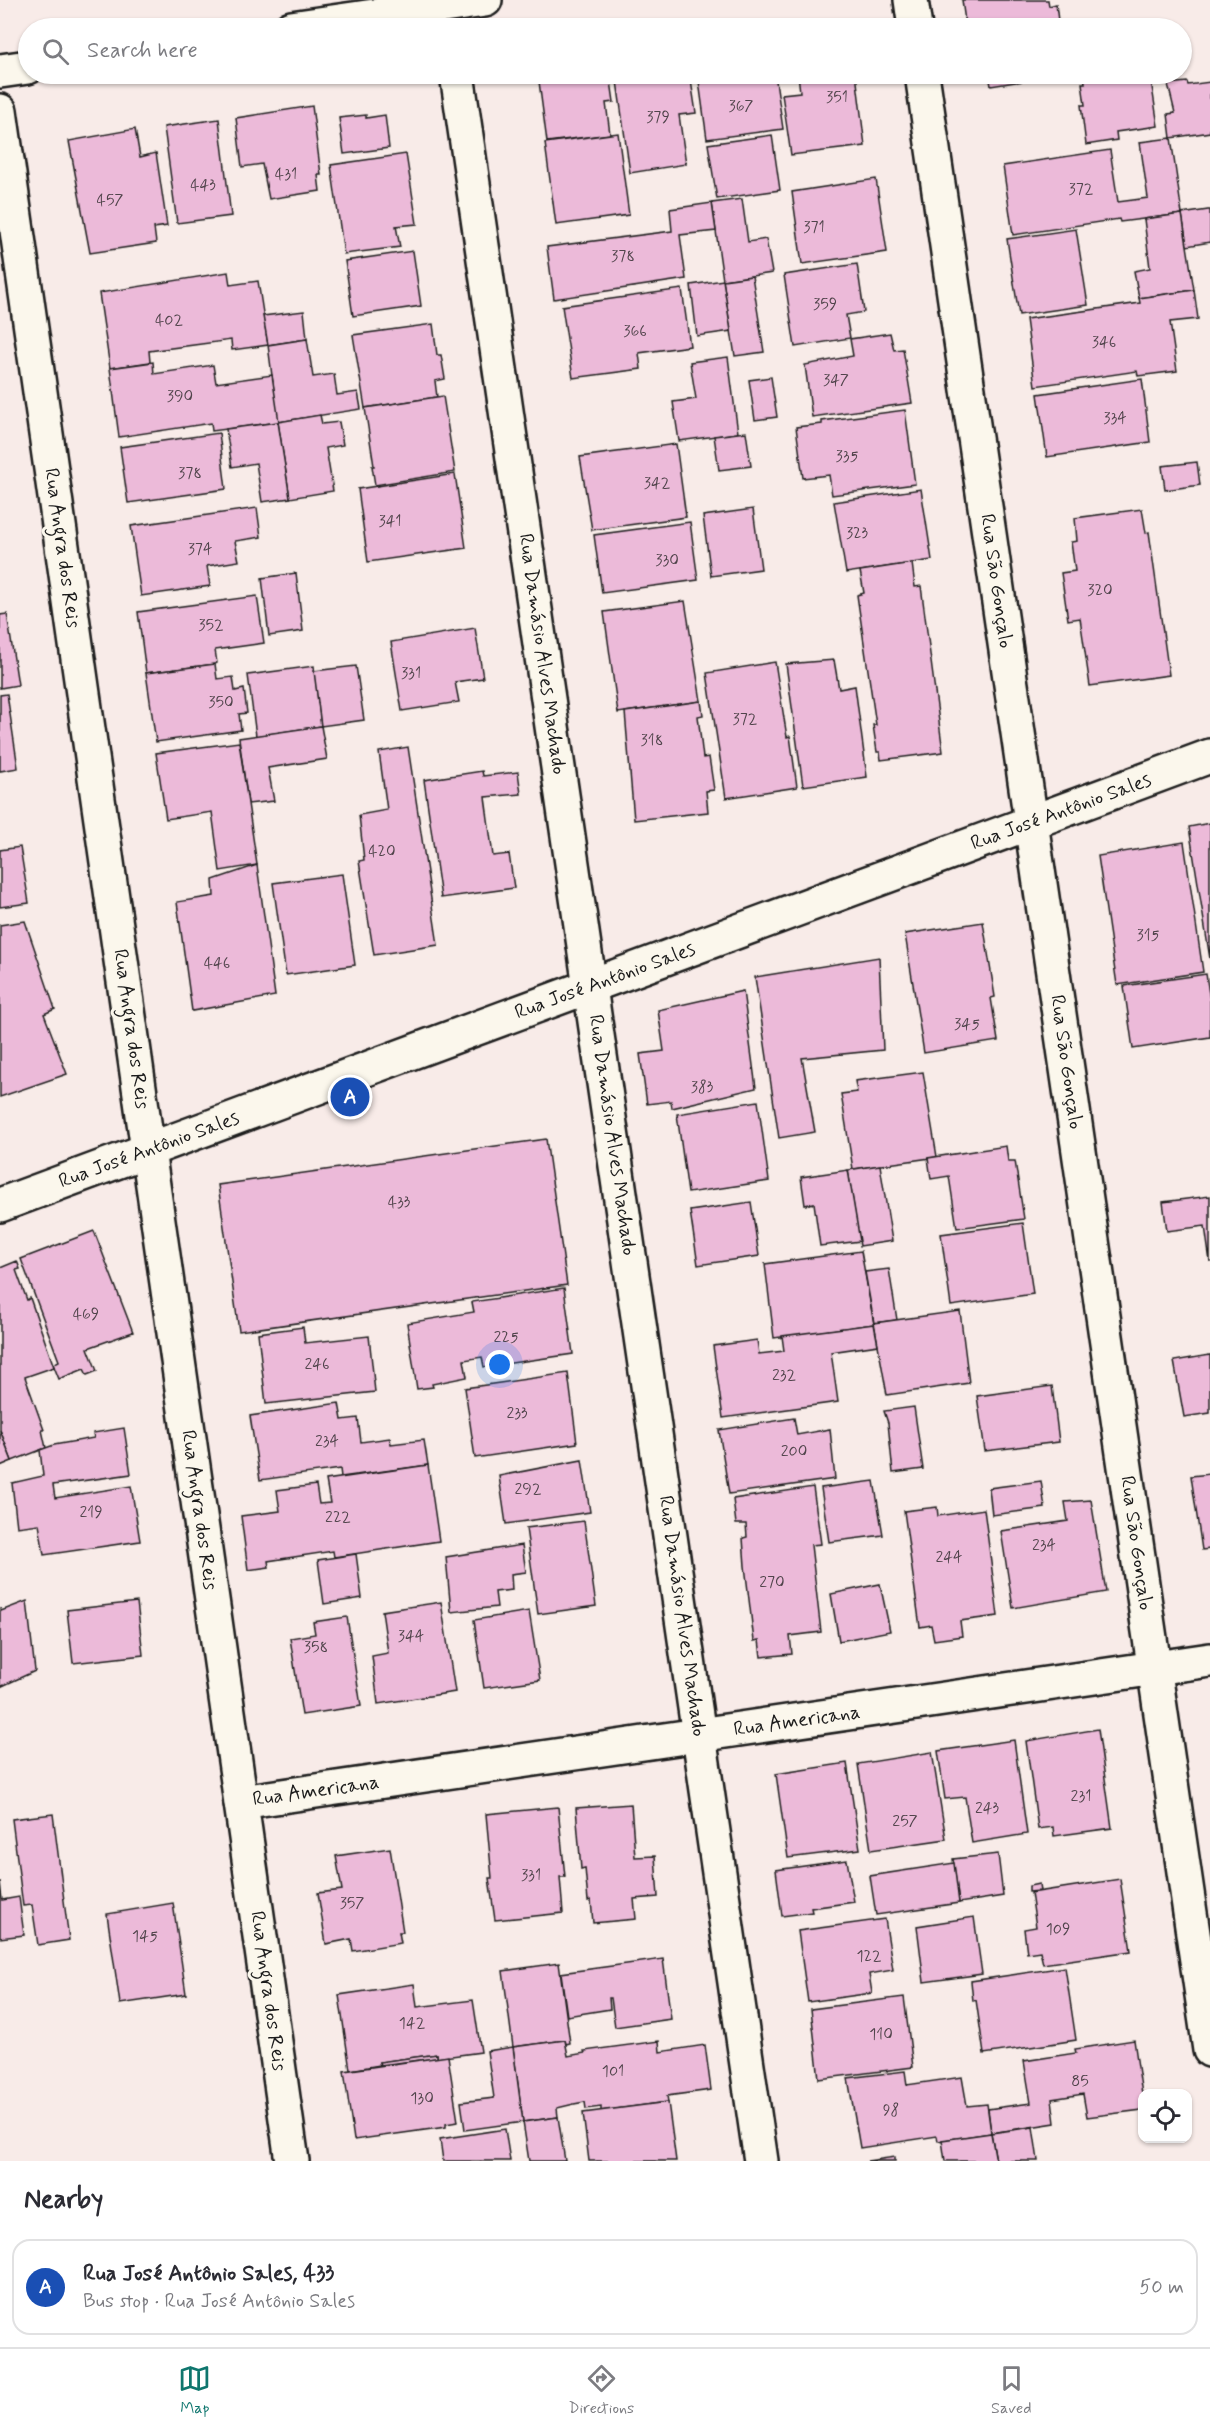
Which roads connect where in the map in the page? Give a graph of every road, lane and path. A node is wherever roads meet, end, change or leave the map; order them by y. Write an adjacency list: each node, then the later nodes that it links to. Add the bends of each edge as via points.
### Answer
1 (485, 0): 3 (street)
2 (911, 0): 5 (street)
3 (448, 11): 4 (street)
4 (383, 18)
5 (914, 18)
6 (18, 68): 7 (street)
7 (0, 71)
8 (458, 84): 13 (street, Rua Damásio Alves Machado)
9 (923, 84): 12 (street, Rua São Gonçalo)
10 (0, 111): 14 (street, Rua Angra dos Reis)
11 (1210, 756): 12 (street, Rua José Antônio Sales)
12 (1032, 823): 13 (street, Rua José Antônio Sales); 17 (street, Rua São Gonçalo)
13 (590, 987): 14 (street, Rua José Antônio Sales); 18 (street, Rua Damásio Alves Machado)
14 (148, 1150): 15 (street, Rua José Antônio Sales); 19 (street, Rua Angra dos Reis)
15 (0, 1205)
16 (1210, 1660): 17 (street, Rua Americana)
17 (1154, 1668): 18 (street, Rua Americana); 20 (street, Rua São Gonçalo)
18 (699, 1735): 19 (street, Rua Americana); 22 (street, Rua Damásio Alves Machado)
19 (241, 1802): 21 (street, Rua Angra dos Reis)
20 (1210, 2050)
21 (292, 2161)
22 (761, 2161)

